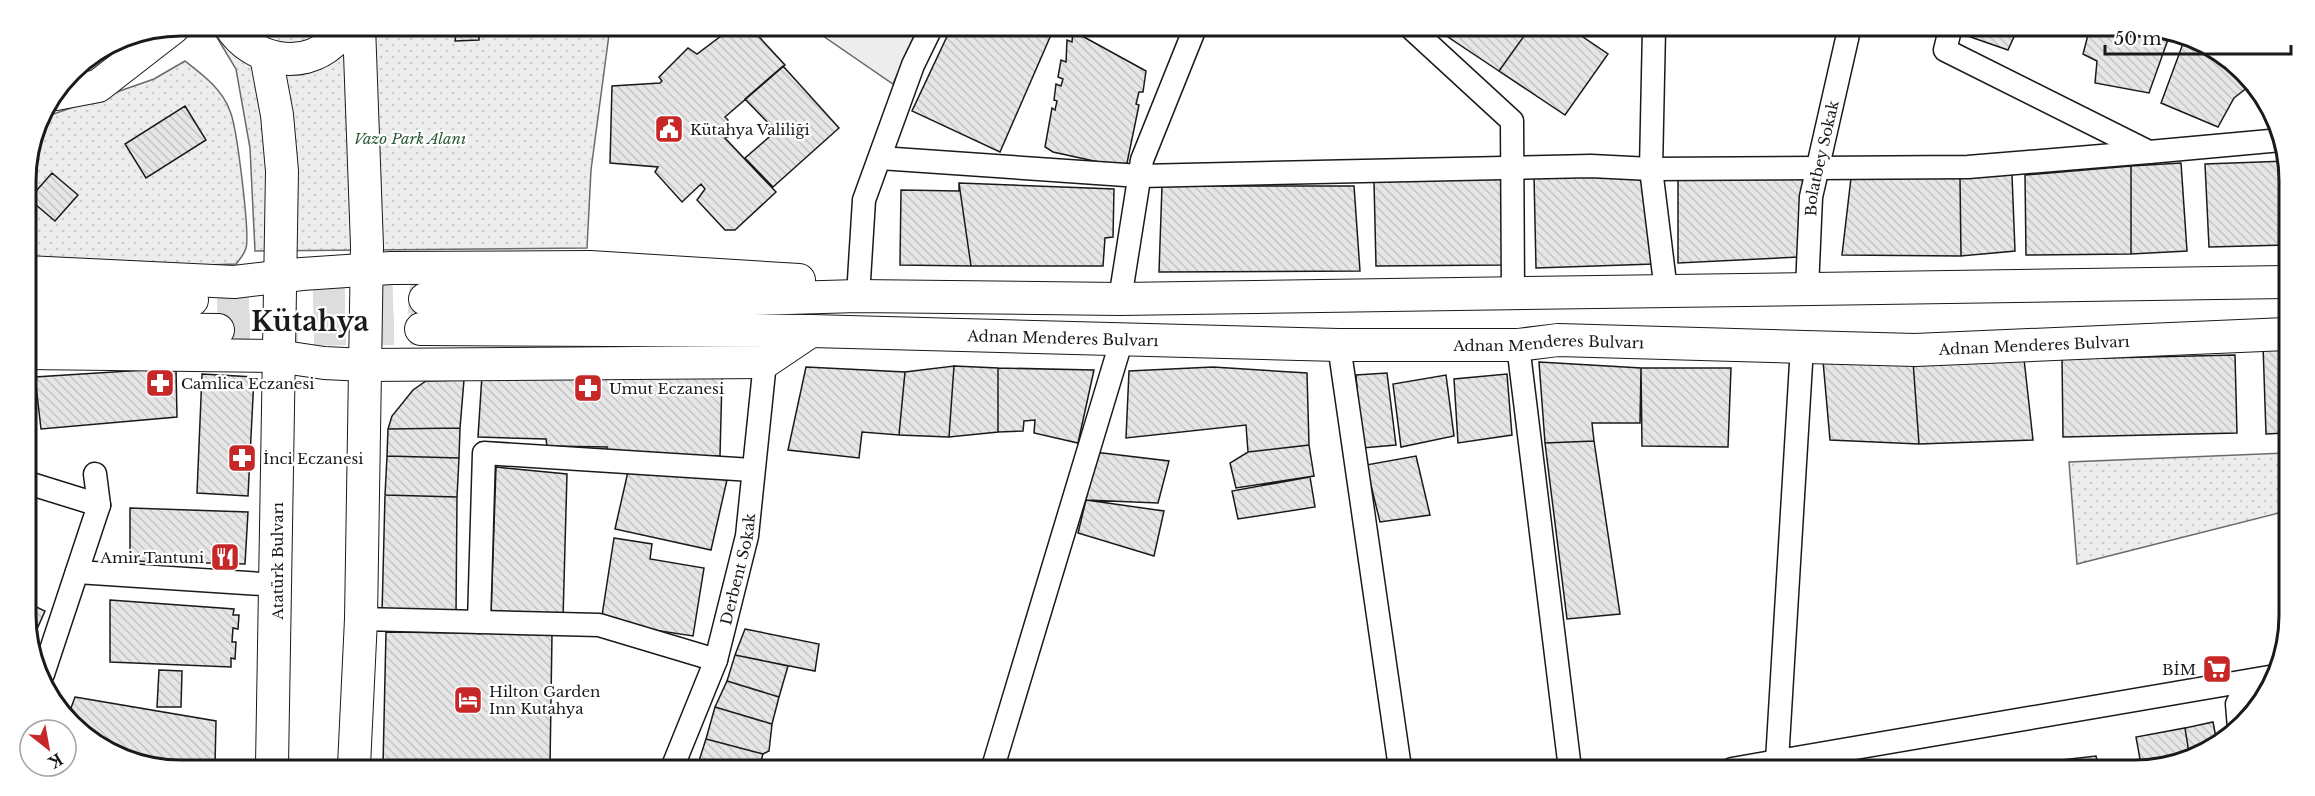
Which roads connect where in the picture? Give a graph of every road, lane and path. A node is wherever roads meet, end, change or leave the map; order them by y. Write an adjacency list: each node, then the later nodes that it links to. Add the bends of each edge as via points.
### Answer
1 (236, 36): 11 (main road)
2 (338, 36): 11 (main road, via 323,51 295,60)
3 (359, 36): 20 (main road)
4 (927, 36): 15 (street)
5 (1193, 36): 19 (street, via 1142,159)
6 (1420, 36): 16 (street, via 1512,121)
7 (1654, 36): 17 (street)
8 (1848, 36): 18 (street, Bolatbey Sokak)
9 (1948, 36): 14 (street, via 1945,50)
10 (158, 38): 12 (main road, via 98,86)
11 (266, 56): 22 (main road, Atatürk Bulvarı, via 282,171)
12 (66, 93)
13 (2273, 141): 14 (street)
14 (2149, 152): 18 (street, via 1968,167)
15 (880, 158): 19 (street); 27 (street, via 864,200)
16 (1512, 168): 17 (street); 19 (street); 26 (street)
17 (1651, 169): 18 (street); 25 (street)
18 (1817, 169): 24 (street, Bolatbey Sokak, via 1811,197)
19 (1140, 176): 29 (street)
20 (367, 270): 22 (main road); 27 (main road, via 590,267 798,280); 42 (main road)
21 (36, 272): 22 (main road, via 234,282)
22 (279, 278): 40 (main road, Atatürk Bulvarı)
23 (2279, 282): 24 (main road)
24 (1806, 289): 25 (main road)
25 (1666, 291): 26 (main road)
26 (1513, 293): 29 (main road)
27 (858, 296): 28 (main road); 29 (main road)
28 (425, 299)
29 (1120, 299)
30 (36, 301): 31 (main road, via 217,315)
31 (36, 327)
32 (421, 329): 33 (main road, Adnan Menderes Bulvarı)
33 (810, 331): 35 (main road, Adnan Menderes Bulvarı); 41 (main road)
34 (2279, 334): 38 (main road, Adnan Menderes Bulvarı, via 1915,350)
35 (1122, 339): 36 (main road, Adnan Menderes Bulvarı); 59 (street)
36 (1339, 345): 37 (main road, Adnan Menderes Bulvarı); 60 (street)
37 (1518, 345): 38 (main road, Adnan Menderes Bulvarı, via 1558,340); 61 (street)
38 (1802, 347): 62 (street)
39 (36, 353): 40 (main road)
40 (277, 356): 42 (main road); 48 (main road, Atatürk Bulvarı)
41 (765, 362): 42 (main road); 43 (street, Derbent Sokak)
42 (366, 365): 49 (main road)
43 (752, 470): 50 (street, via 484,453); 51 (street, Derbent Sokak, via 747,536)
44 (95, 474): 46 (street)
45 (36, 485): 46 (street)
46 (99, 505): 47 (street)
47 (77, 572): 48 (street); 52 (street)
48 (277, 585): 56 (main road, Atatürk Bulvarı)
49 (361, 619): 50 (street); 57 (main road)
50 (479, 622): 51 (street, via 599,625)
51 (716, 660): 58 (street, Derbent Sokak)
52 (46, 666)
53 (2263, 682): 63 (street)
54 (2261, 685): 55 (street, via 2237,704)
55 (2238, 716)
56 (272, 760)
57 (354, 760)
58 (675, 760)
59 (995, 760)
60 (1399, 760)
61 (1569, 760)
62 (1777, 760)
63 (1783, 760)

